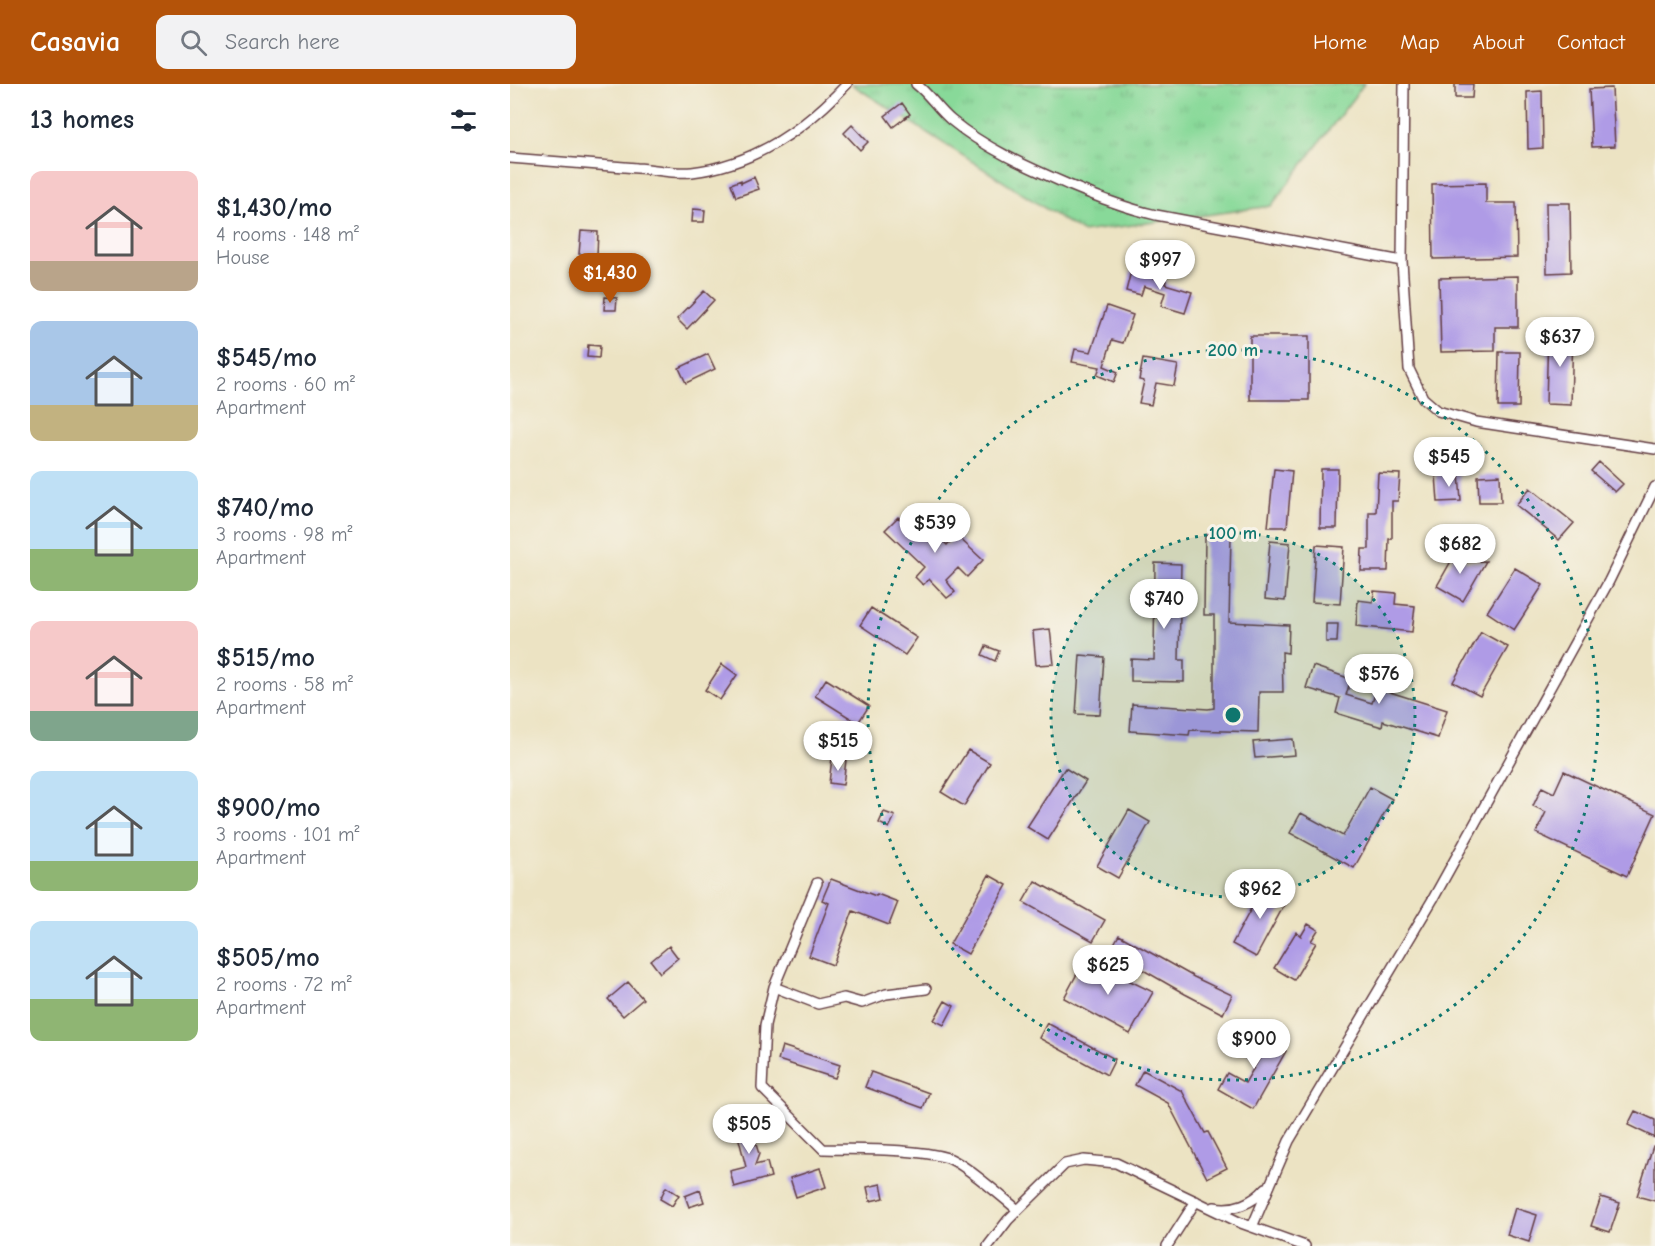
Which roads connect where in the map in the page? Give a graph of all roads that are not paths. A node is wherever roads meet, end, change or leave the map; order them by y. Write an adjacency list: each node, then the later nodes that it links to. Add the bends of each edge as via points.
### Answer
1 (847, 84): 4 (street, via 798,130 723,166 691,172 664,171)
2 (916, 84): 5 (street, via 950,119 978,140 1032,169 1124,208)
3 (1404, 84): 5 (street)
4 (510, 158)
5 (1402, 261): 6 (street, via 1408,369 1423,398 1438,411 1476,422)
6 (1655, 449)
7 (1655, 487): 11 (street, via 1573,648 1433,899 1289,1141)
8 (817, 883): 9 (street)
9 (774, 987): 10 (street, via 818,1004 844,998 862,1003 886,994); 14 (street, via 765,1025 762,1088 823,1149 909,1152 949,1159)
10 (926, 989)
11 (1273, 1177): 13 (street, via 1252,1201 1222,1209); 15 (street)
12 (1196, 1201): 13 (street); 14 (street, via 1116,1163 1084,1160 1065,1164); 17 (street)
13 (1206, 1206): 15 (street)
14 (1018, 1210): 16 (street)
15 (1252, 1227): 18 (street)
16 (988, 1246)
17 (1167, 1246)
18 (1305, 1246)

